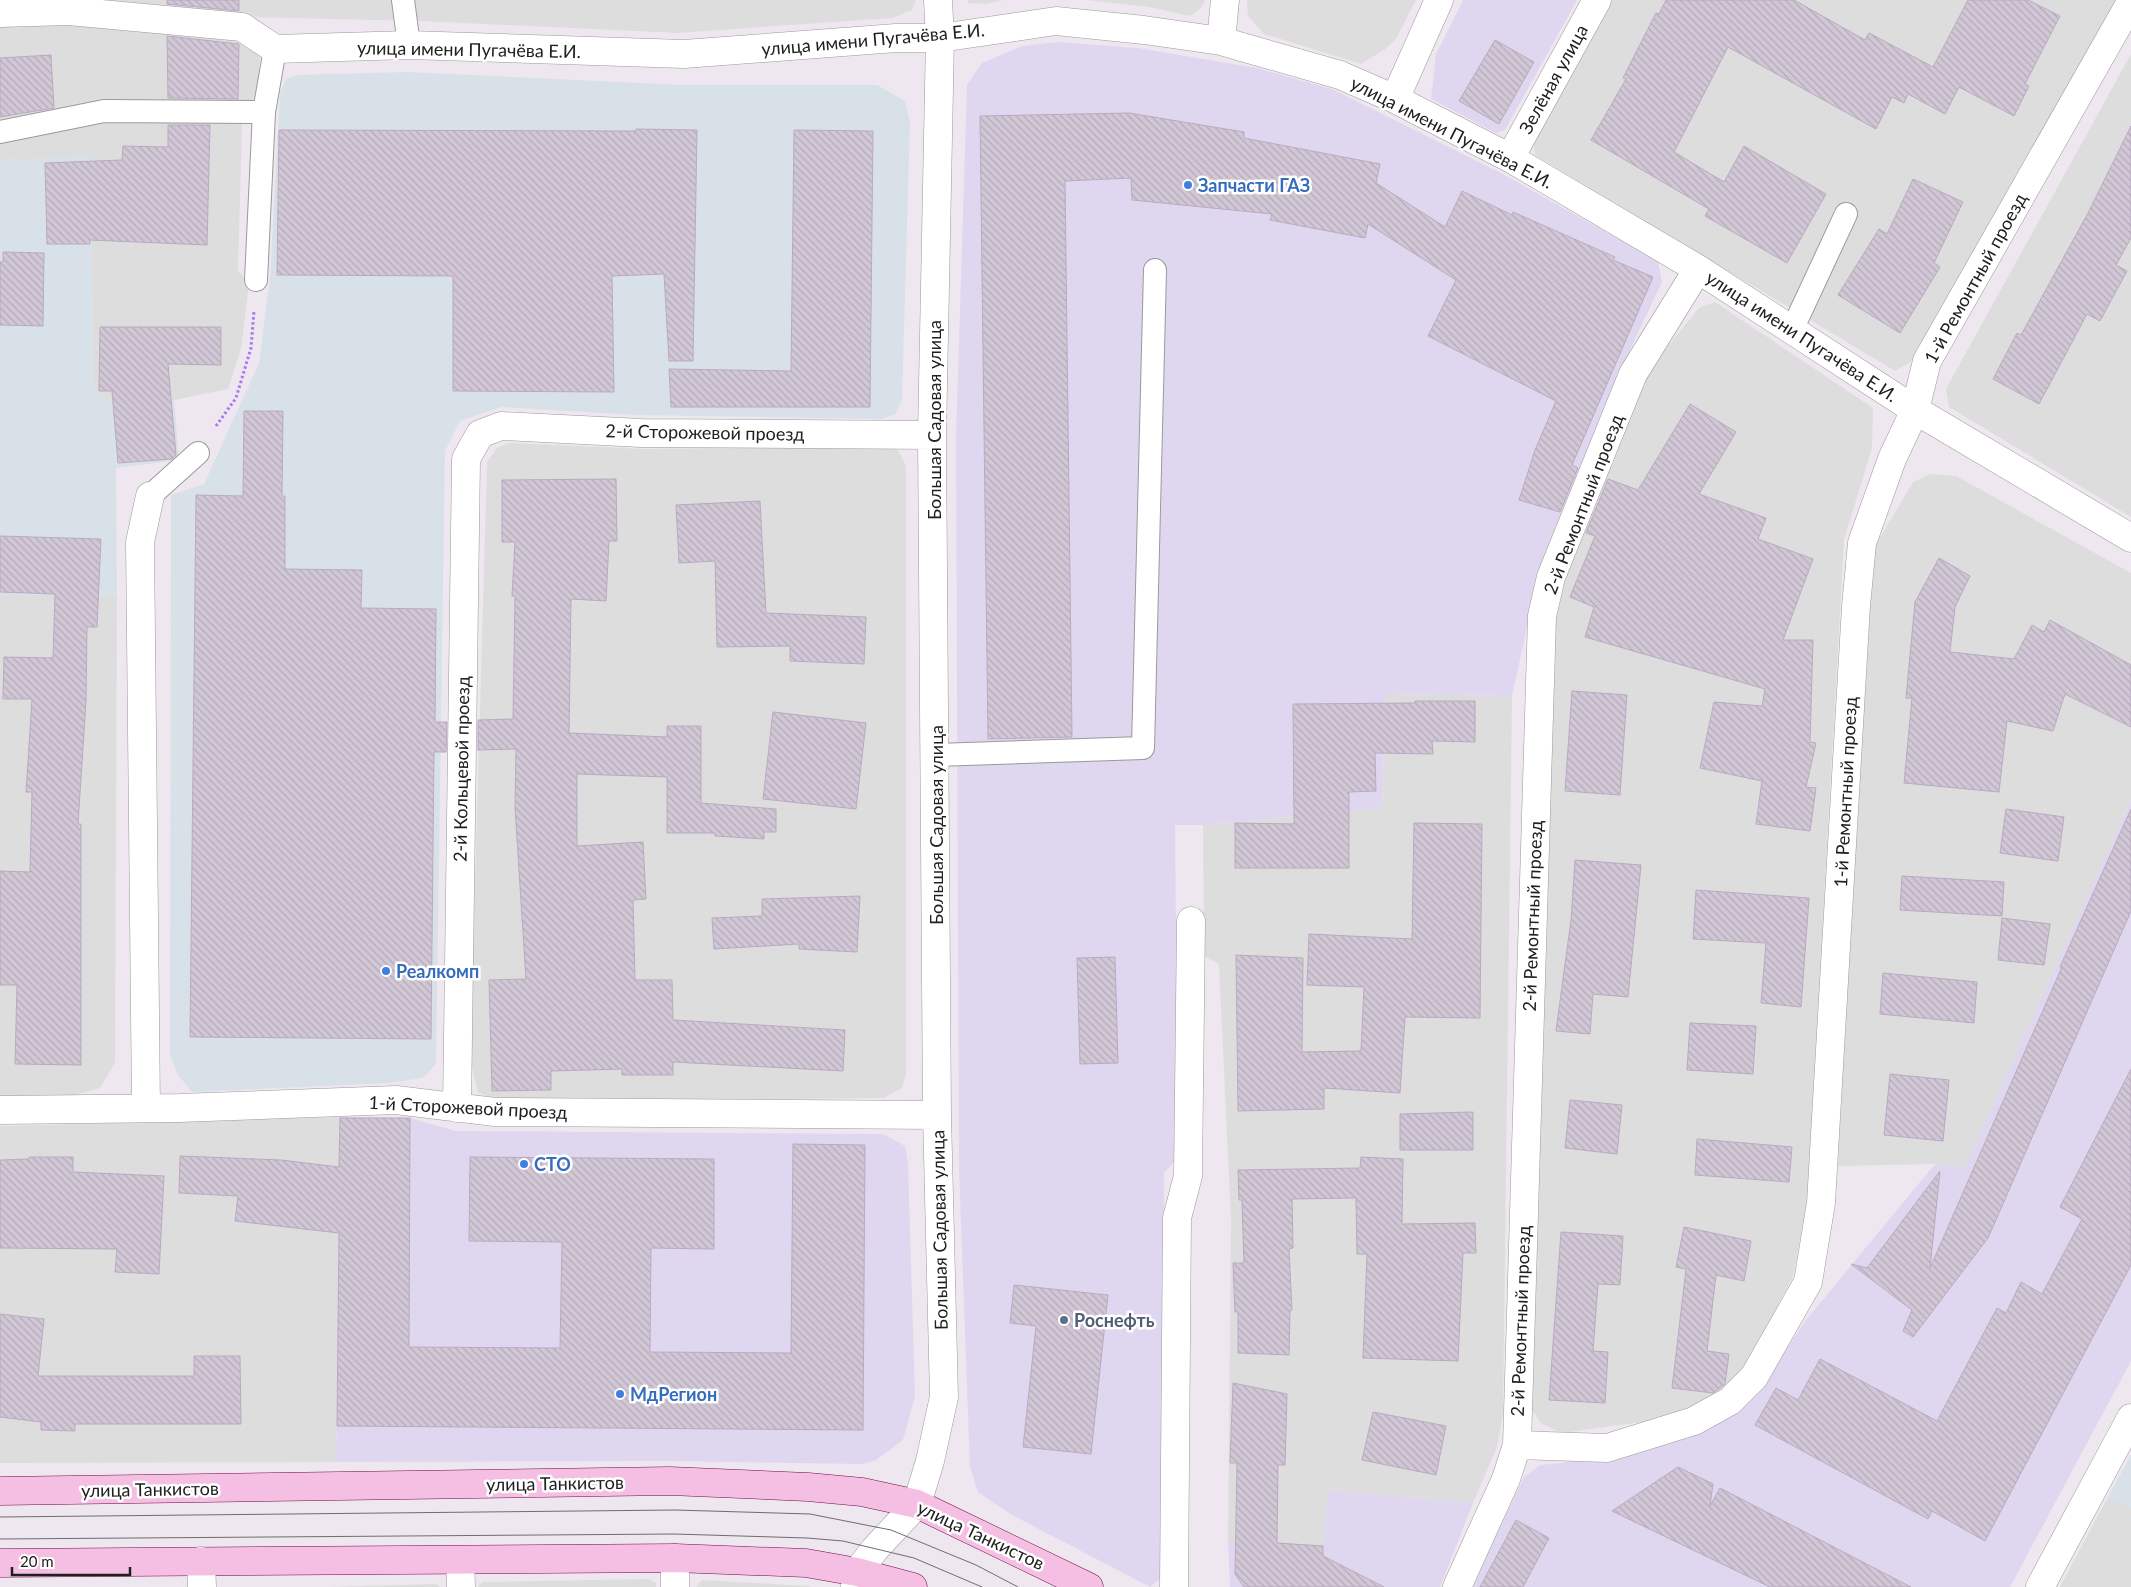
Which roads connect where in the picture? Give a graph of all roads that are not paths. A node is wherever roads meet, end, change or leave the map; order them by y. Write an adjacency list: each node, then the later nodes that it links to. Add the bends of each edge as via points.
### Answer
1 (403, 0): 10 (lane)
2 (938, 0): 8 (street, Большая Садовая улица)
3 (1225, 0): 9 (street)
4 (1439, 0): 12 (street)
5 (1597, 0): 15 (street, Зелёная улица)
6 (2131, 2): 21 (street, 1-й Ремонтный проезд, via 1927,361)
7 (0, 13): 11 (street, via 70,11 242,27)
8 (940, 38): 9 (street, улица имени Пугачёва Е.И., via 1056,21); 10 (street, улица имени Пугачёва Е.И., via 896,38 684,54); 23 (street, Большая Садовая улица)
9 (1221, 41): 12 (street, улица имени Пугачёва Е.И., via 1340,75)
10 (409, 45): 11 (street, улица имени Пугачёва Е.И.)
11 (275, 49): 13 (lane)
12 (1396, 100): 15 (street, улица имени Пугачёва Е.И.)
13 (264, 112): 14 (lane, via 104,111); 19 (lane)
14 (0, 132)
15 (1510, 158): 17 (street, улица имени Пугачёва Е.И.)
16 (1846, 214): 20 (lane)
17 (1698, 269): 20 (street, улица имени Пугачёва Е.И.); 34 (street, 2-й Ремонтный проезд, via 1632,374 1551,577 1542,616)
18 (1155, 270): 27 (lane, via 1144,748)
19 (256, 280)
20 (1792, 330): 21 (street, улица имени Пугачёва Е.И.)
21 (1916, 410): 26 (street, улица имени Пугачёва Е.И.); 34 (street, 1-й Ремонтный проезд, via 1892,459 1862,543 1821,1203 1808,1282 1754,1377 1730,1401 1694,1421 1607,1448)
22 (480, 434): 23 (street, 2-й Сторожевой проезд, via 501,426 640,432); 30 (street, 2-й Кольцевой проезд, via 466,458)
23 (932, 435): 27 (street, Большая Садовая улица)
24 (198, 453): 25 (lane)
25 (150, 496): 29 (street, via 140,542)
26 (2131, 538)
27 (936, 755): 32 (street, Большая Садовая улица)
28 (1191, 921): 46 (street, via 1188,1176 1177,1218)
29 (146, 1107): 30 (street, 1-й Сторожевой проезд, via 396,1100); 31 (street, 1-й Сторожевой проезд)
30 (456, 1108): 32 (street, 1-й Сторожевой проезд, via 495,1112)
31 (0, 1110)
32 (937, 1115): 36 (street, Большая Садовая улица, via 944,1397 930,1461)
33 (2131, 1418): 48 (street)
34 (1517, 1445): 47 (street, 2-й Ремонтный проезд, via 1506,1478)
35 (0, 1492): 36 (main road, улица Танкистов, via 670,1481 862,1492)
36 (916, 1504): 41 (street, Большая Садовая улица, via 875,1549); 45 (main road, улица Танкистов)
37 (675, 1558): 38 (main road); 41 (main road, via 806,1563); 43 (street)
38 (460, 1560): 40 (main road); 42 (street)
39 (0, 1563): 40 (main road)
40 (202, 1574)
41 (856, 1579): 44 (main road)
42 (461, 1587)
43 (675, 1587)
44 (913, 1587)
45 (1089, 1587)
46 (1174, 1587)
47 (1458, 1587)
48 (2040, 1587)

